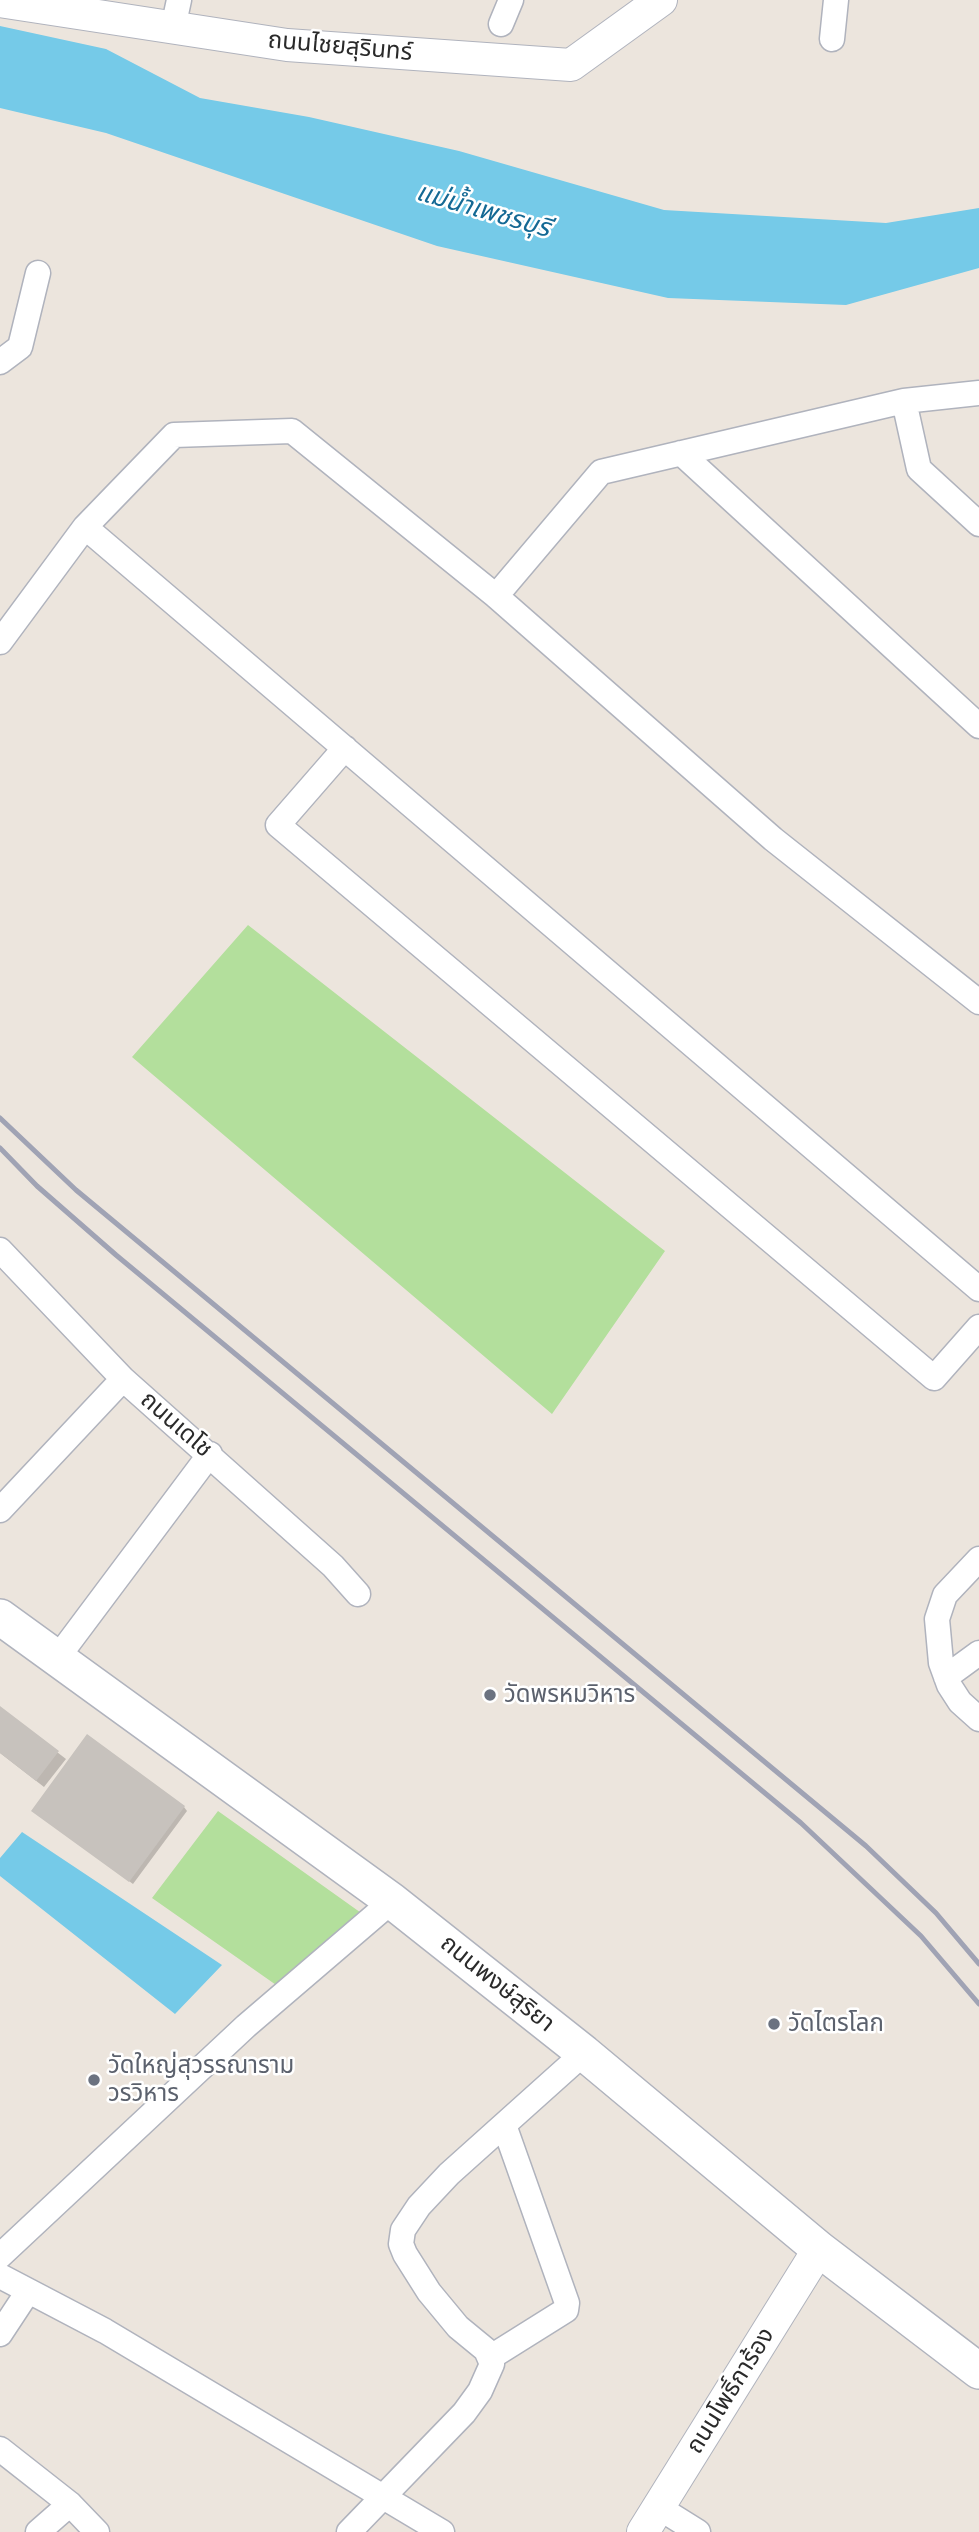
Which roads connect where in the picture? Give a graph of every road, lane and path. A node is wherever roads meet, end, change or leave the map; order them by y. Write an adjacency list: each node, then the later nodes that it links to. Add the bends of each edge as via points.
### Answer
1 (511, 0): 6 (street)
2 (661, 0): 5 (street, ถนนไชยสุรินทร์, via 571,65 287,45)
3 (836, 0): 7 (street)
4 (21, 2): 5 (street, ถนนไชยสุรินทร์)
5 (176, 14)
6 (501, 24)
7 (832, 39)
8 (38, 273): 9 (street, via 20,346)
9 (0, 362)
10 (979, 393): 11 (street)
11 (904, 401): 12 (street); 13 (street, via 919,469)
12 (681, 453): 15 (street, via 601,472); 17 (street)
13 (979, 524)
14 (85, 527): 15 (street, via 174,435 292,431); 16 (street); 18 (street)
15 (496, 596): 19 (street, via 774,839)
16 (0, 642)
17 (979, 726)
18 (345, 748): 21 (street); 22 (street, via 278,825 934,1378)
19 (979, 1002)
20 (0, 1250): 23 (street, ถนนเดโช)
21 (979, 1289)
22 (979, 1327)
23 (123, 1378): 24 (street, ถนนเดโช); 25 (street)
24 (210, 1454): 27 (street, ถนนเดโช); 30 (street)
25 (0, 1510)
26 (979, 1559): 31 (street, via 945,1595 938,1610 938,1645)
27 (358, 1594)
28 (0, 1617): 30 (main road, ถนนพงษ์สุริยา)
29 (979, 1653): 31 (street)
30 (58, 1657): 33 (main road, ถนนพงษ์สุริยา)
31 (946, 1677): 32 (street, via 960,1702)
32 (979, 1719)
33 (392, 1900): 34 (main road, ถนนพงษ์สุริยา); 37 (street, via 246,2026)
34 (584, 2053): 35 (street); 36 (main road, ถนนพงษ์สุริยา)
35 (504, 2125): 41 (street, via 567,2303 566,2310); 41 (street, via 419,2206 401,2236 405,2254 429,2292)
36 (819, 2249): 42 (main road, ถนนพงษ์สุริยา); 46 (street, ถนนโพธิ์การ้อง)
37 (0, 2256)
38 (0, 2276): 39 (street)
39 (27, 2293): 40 (street); 44 (street, via 105,2331)
40 (0, 2334)
41 (491, 2357): 44 (street, via 490,2373 464,2413)
42 (979, 2371)
43 (0, 2449): 45 (street)
44 (385, 2498): 49 (street); 50 (street)
45 (70, 2504): 47 (street); 48 (street)
46 (651, 2520): 51 (street)
47 (38, 2532)
48 (97, 2532)
49 (349, 2532)
50 (442, 2532)
51 (698, 2532)

